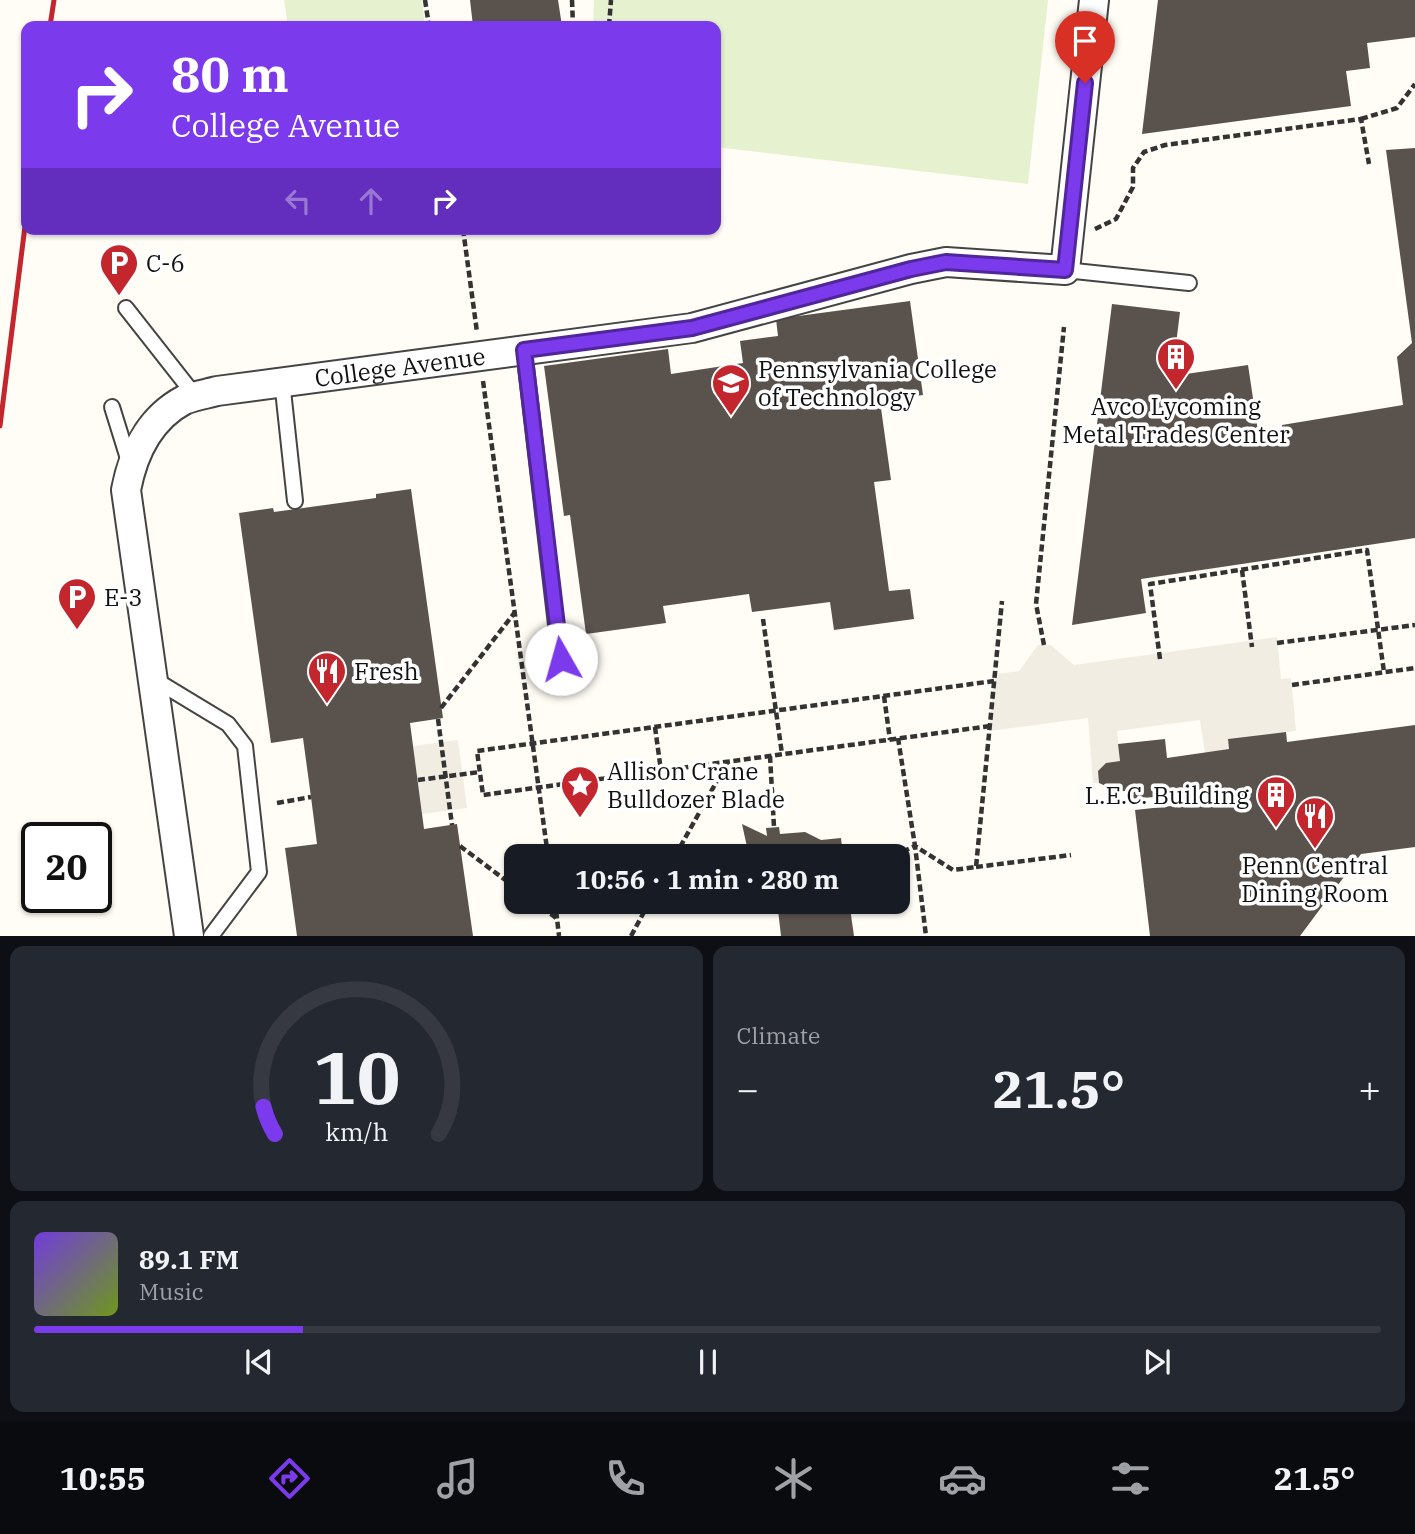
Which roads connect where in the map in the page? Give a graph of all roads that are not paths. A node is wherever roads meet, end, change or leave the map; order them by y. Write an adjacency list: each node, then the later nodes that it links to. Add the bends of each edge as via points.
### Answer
1 (1094, 0): 2 (street)
2 (1065, 270): 3 (lane); 5 (street, College Avenue, via 946,262 692,328)
3 (1189, 283)
4 (125, 308): 7 (lane)
5 (524, 350): 6 (street, College Avenue); 11 (lane)
6 (282, 381): 7 (street, College Avenue); 10 (lane)
7 (196, 397): 9 (street, College Avenue, via 160,418 141,441)
8 (112, 407): 9 (lane)
9 (130, 466): 12 (street, College Avenue, via 128,510)
10 (295, 500)
11 (561, 659)
12 (152, 678): 13 (street, College Avenue); 14 (lane, via 228,724 245,746 259,872)
13 (189, 936)
14 (211, 936)

